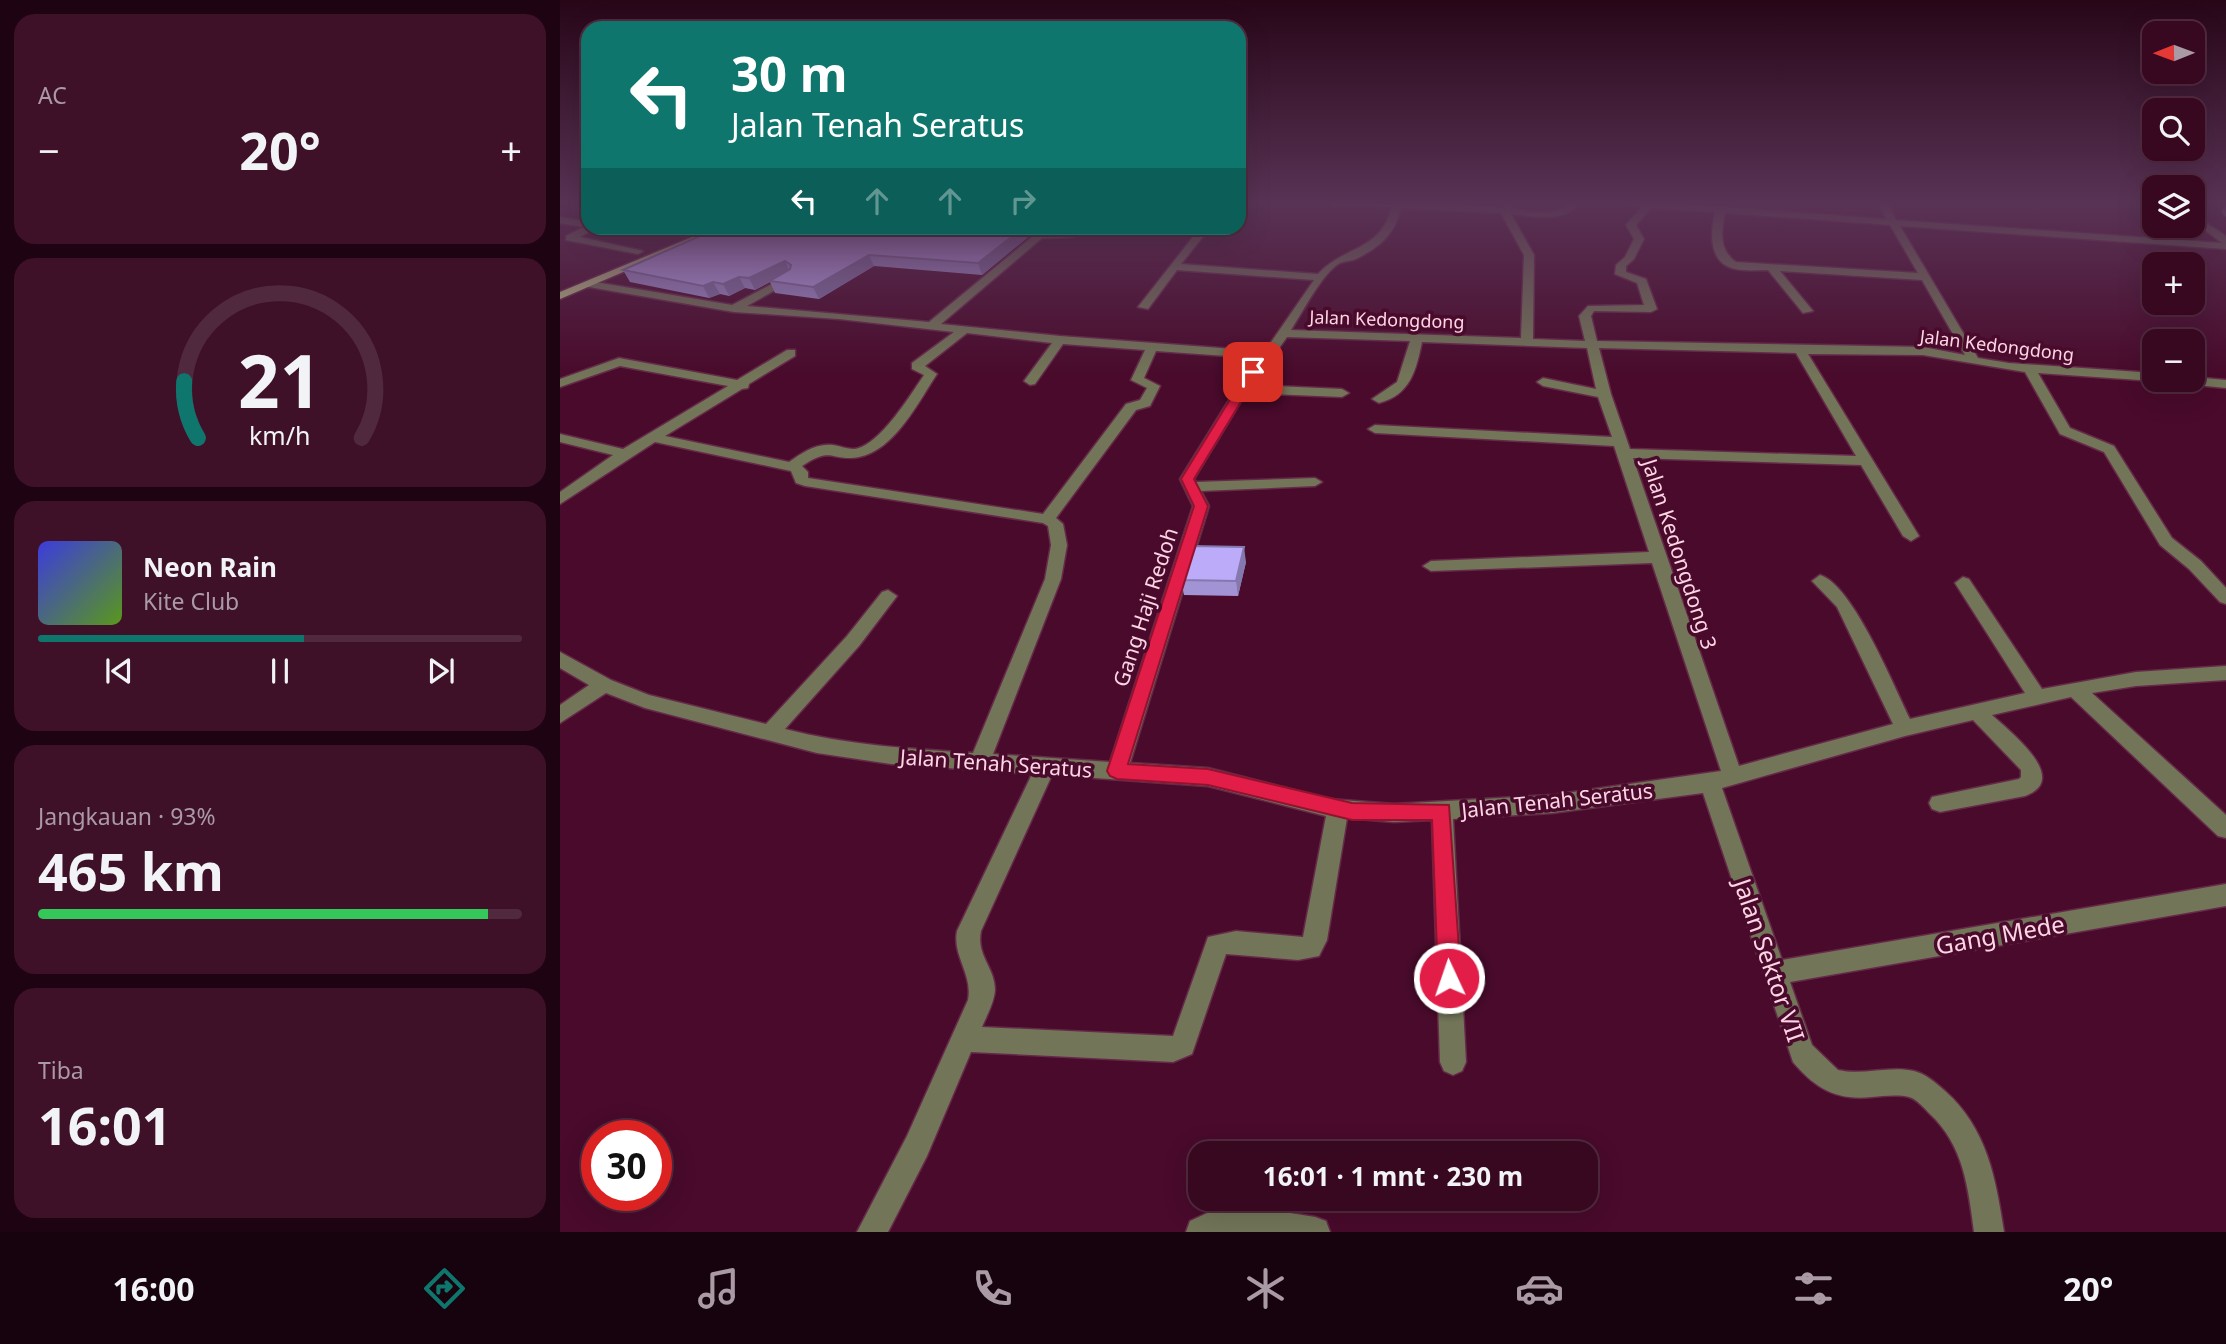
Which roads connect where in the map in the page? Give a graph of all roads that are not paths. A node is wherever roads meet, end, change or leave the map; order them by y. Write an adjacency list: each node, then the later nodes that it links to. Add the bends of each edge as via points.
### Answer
1 (616, 260): 15 (main road)
2 (645, 260): 16 (main road)
3 (1010, 260): 21 (street)
4 (1180, 260): 10 (street)
5 (1338, 260): 12 (street)
6 (1529, 260): 26 (street)
7 (1627, 260): 27 (street, Jalan Kedongdong 3, via 1620,265 1620,274 1643,281 1651,309 1588,309 1585,316)
8 (1727, 260): 11 (street, via 1733,265)
9 (1916, 260): 13 (street)
10 (1177, 267): 12 (street); 18 (street)
11 (1772, 268): 13 (street); 20 (street)
12 (1321, 277): 23 (street)
13 (1925, 277): 32 (street)
14 (789, 278): 19 (street)
15 (560, 284)
16 (589, 284): 17 (main road); 19 (street)
17 (560, 296)
18 (1144, 307)
19 (734, 309): 21 (street)
20 (1807, 311)
21 (930, 327): 22 (street)
22 (963, 331): 25 (street); 51 (street, via 916,366 931,374 897,424 866,450 822,449)
23 (1285, 333): 24 (street, Jalan Kedongdong); 31 (street, Jalan Kedongdong)
24 (1417, 336): 26 (street, Jalan Kedongdong); 44 (street, via 1399,392)
25 (1060, 340): 28 (street); 35 (street)
26 (1527, 341): 27 (street, Jalan Kedongdong)
27 (1591, 345): 29 (street, Jalan Kedongdong); 43 (street, Jalan Kedongdong 3)
28 (1152, 347): 31 (street); 55 (street, via 1137,380 1154,386 1145,403 1130,407)
29 (1799, 349): 32 (street, Jalan Kedongdong, via 1923,351); 50 (street)
30 (791, 353): 40 (street)
31 (1263, 355): 41 (street)
32 (1973, 359): 33 (street, Jalan Kedongdong)
33 (2030, 369): 34 (street, Jalan Kedongdong); 62 (street, via 2065,432 2109,449 2170,547 2195,565)
34 (2142, 376)
35 (1030, 382)
36 (1543, 382): 43 (street)
37 (2205, 382): 39 (street)
38 (560, 383): 40 (street, via 619,362)
39 (2226, 384)
40 (743, 385): 46 (street)
41 (1243, 389): 42 (street); 53 (street, via 1187,479)
42 (1342, 393)
43 (1604, 394): 48 (street, Jalan Kedongdong 3)
44 (1379, 399)
45 (1375, 429): 48 (street)
46 (652, 437): 49 (street); 51 (street)
47 (560, 438): 49 (street)
48 (1622, 447): 50 (street); 57 (street, Jalan Kedongdong 3)
49 (625, 454): 54 (street)
50 (1864, 461): 56 (street)
51 (791, 467): 55 (street, via 799,470 805,482)
52 (1315, 482): 53 (street)
53 (1189, 487): 74 (street, Gang Haji Redoh, via 1201,506)
54 (560, 499)
55 (1047, 519): 72 (street, via 1059,535 1053,579)
56 (1911, 537)
57 (1658, 557): 58 (street); 75 (street, Jalan Kedongdong 3)
58 (1430, 566)
59 (1820, 580): 70 (street, via 1844,604)
60 (1963, 583): 67 (street)
61 (888, 596): 71 (street)
62 (2226, 598)
63 (560, 659): 65 (street, Jalan Tenah Seratus)
64 (2226, 673): 66 (street, Jalan Tenah Seratus, via 2136,678)
65 (604, 685): 69 (street); 71 (street, Jalan Tenah Seratus, via 645,701)
66 (2075, 689): 67 (street, Jalan Tenah Seratus); 79 (street)
67 (2037, 697): 68 (street, Jalan Tenah Seratus)
68 (1975, 710): 70 (street, Jalan Tenah Seratus); 76 (street, via 2031,767 2032,779 2025,787)
69 (560, 715)
70 (1905, 728): 75 (street, Jalan Tenah Seratus)
71 (770, 733): 72 (street, Jalan Tenah Seratus, via 891,756)
72 (979, 763): 73 (street, Jalan Tenah Seratus)
73 (1046, 767): 74 (street, Jalan Tenah Seratus); 82 (street, via 991,877 968,935 970,958 984,988)
74 (1117, 771): 77 (street, Jalan Tenah Seratus, via 1208,777)
75 (1721, 779): 78 (street, Jalan Tenah Seratus, via 1552,804); 81 (street, Jalan Sektor VII)
76 (1940, 803)
77 (1338, 810): 78 (street, Jalan Tenah Seratus); 82 (street, via 1310,948 1262,947 1238,940 1217,945 1183,1045 1173,1049)
78 (1442, 811): 83 (street)
79 (2226, 830)
80 (2226, 895): 81 (street, Gang Mede)
81 (1774, 973): 87 (street, Jalan Sektor VII, via 1802,1053 1820,1076 1838,1085 1915,1083 1944,1107 1977,1156)
82 (964, 1039): 84 (street, via 917,1146)
83 (1453, 1062)
84 (872, 1232)
85 (1201, 1232): 86 (street, via 1229,1218)
86 (1315, 1232)
87 (1989, 1232)

